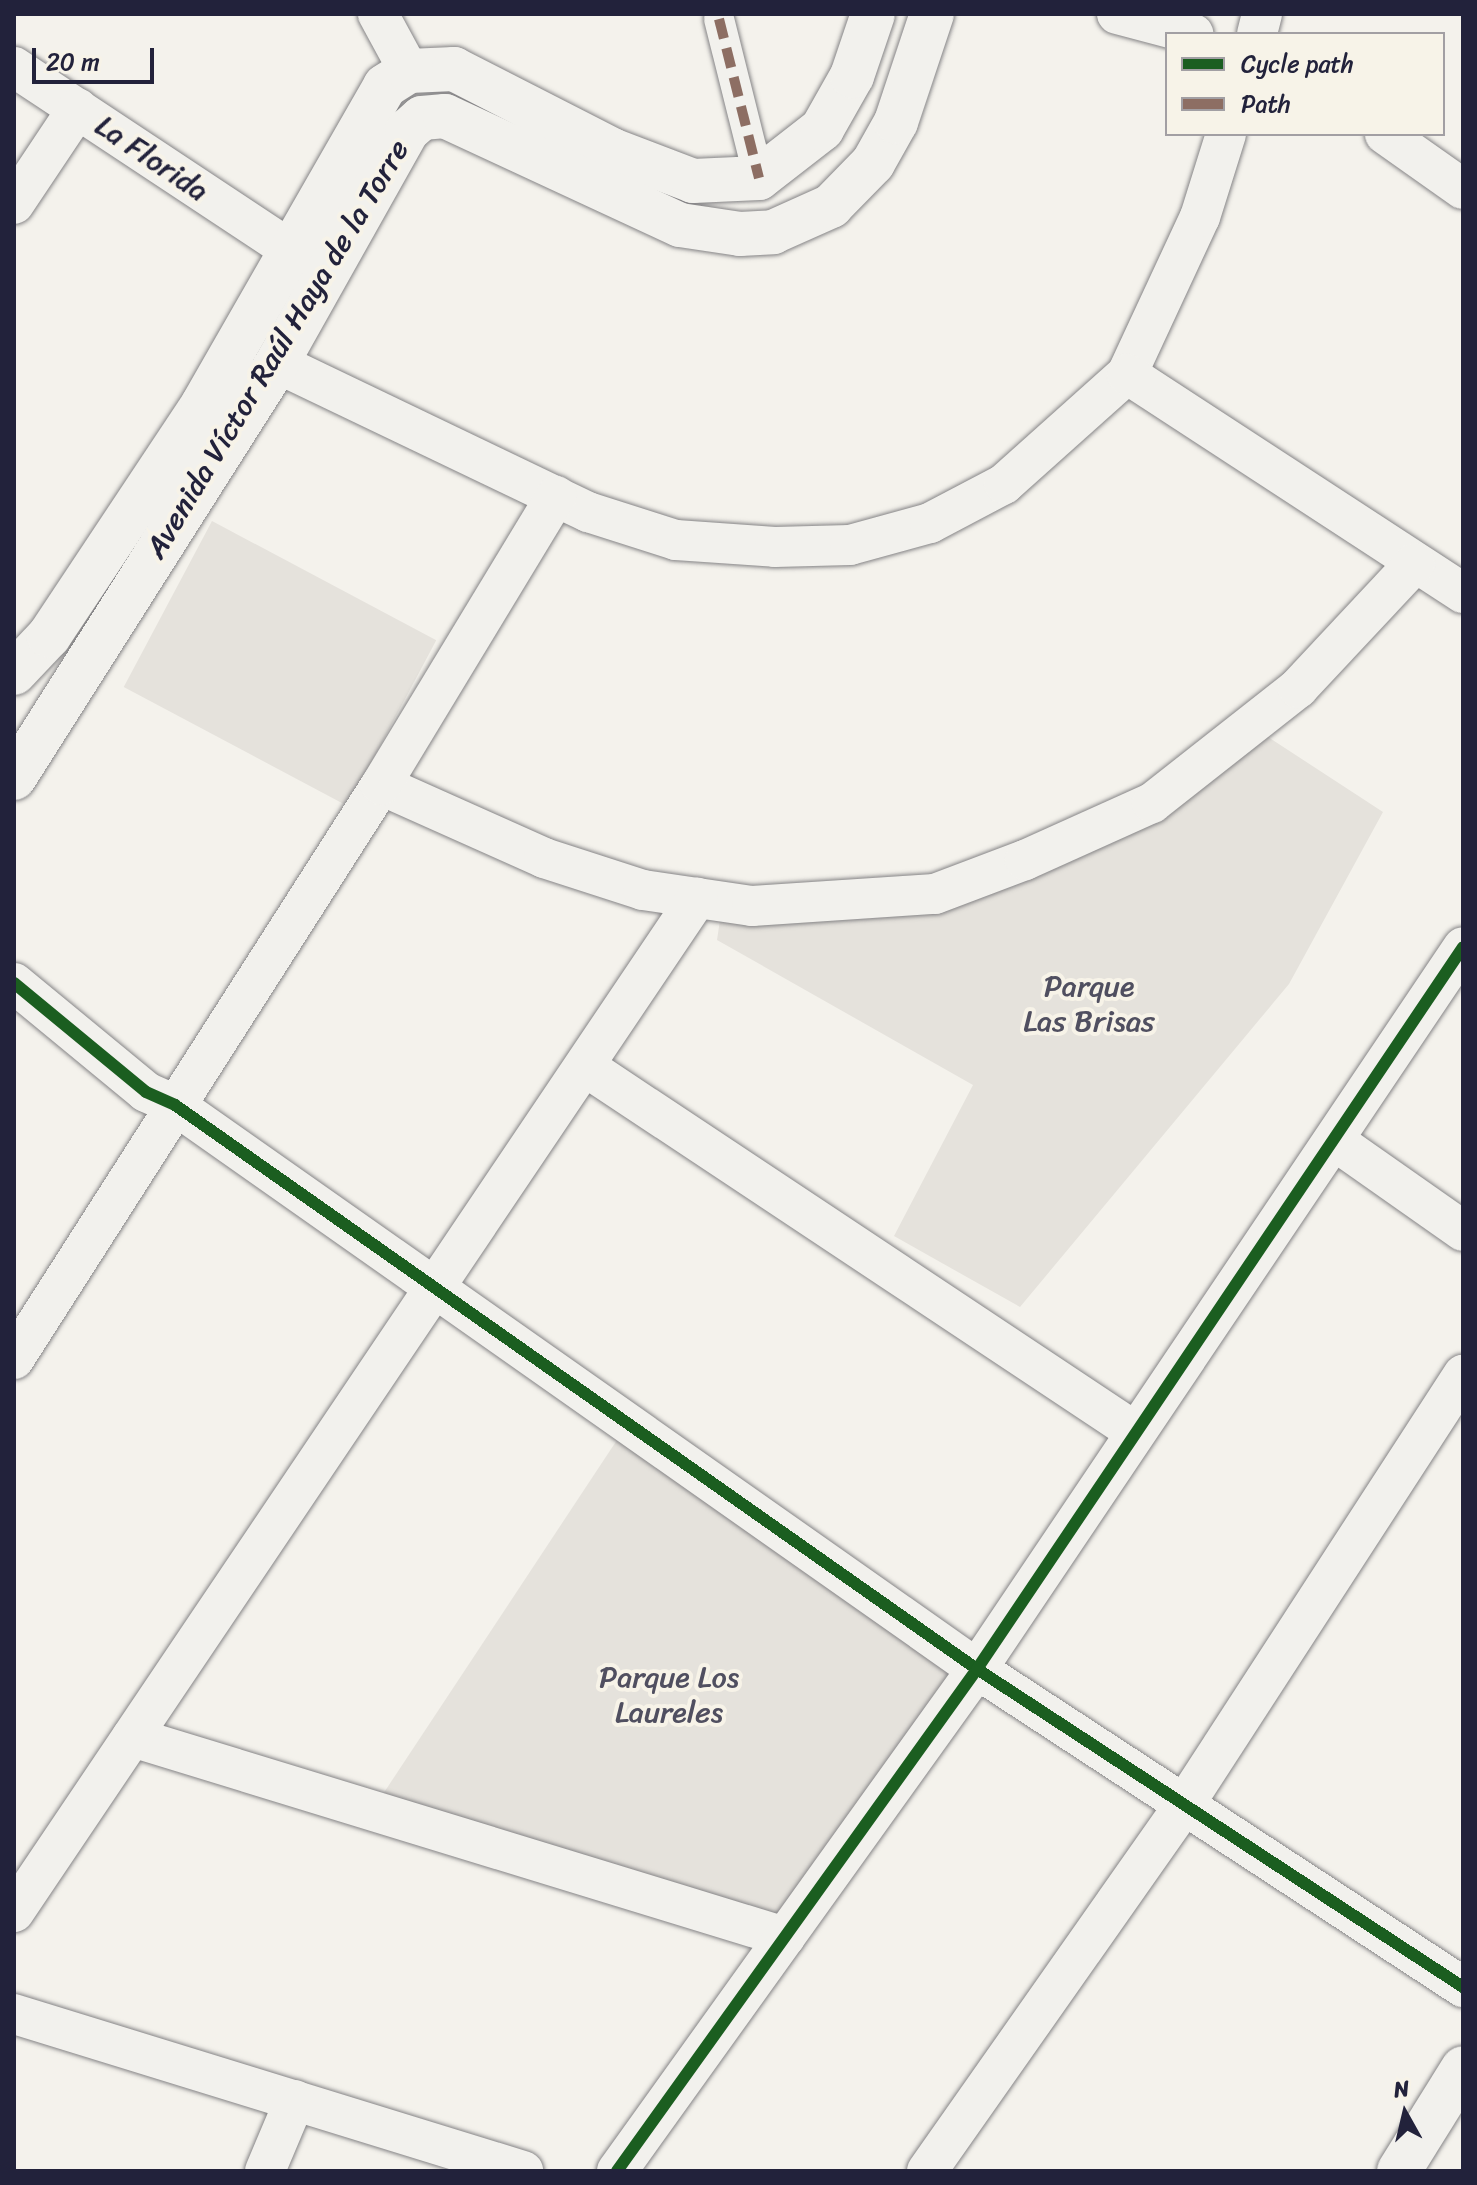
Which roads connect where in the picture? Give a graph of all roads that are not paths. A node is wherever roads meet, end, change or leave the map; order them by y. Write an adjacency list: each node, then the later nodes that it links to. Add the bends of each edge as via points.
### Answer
1 (378, 14): 8 (street)
2 (873, 14): 12 (street, via 852,76 822,129 793,157)
3 (932, 14): 16 (street, Avenida Víctor Raúl Haya de la Torre, via 896,122 873,163 831,206 773,232 740,234 680,225 445,116 422,118 407,131)
4 (1117, 14): 6 (street)
5 (717, 16): 12 (street)
6 (1185, 32)
7 (14, 67): 9 (street, La Florida)
8 (409, 71): 12 (street, via 454,69 612,150 693,181); 15 (street, Avenida Víctor Raúl Haya de la Torre, via 385,86)
9 (78, 108): 14 (street); 15 (street, La Florida)
10 (1225, 136): 17 (street, via 1200,217)
11 (1388, 136): 13 (street)
12 (759, 178)
13 (1463, 189)
14 (14, 204)
15 (289, 249): 21 (street, Avenida Víctor Raúl Haya de la Torre, via 203,404 49,636)
16 (277, 363): 18 (street); 22 (street, Avenida Víctor Raúl Haya de la Torre)
17 (1127, 374): 18 (street, via 1004,484 930,523 850,545 775,547 676,540 588,512); 19 (street)
18 (556, 496): 23 (street)
19 (1415, 563): 20 (street); 24 (street, via 1298,688 1152,803 935,894 752,906)
20 (1463, 593)
21 (14, 673)
22 (14, 778)
23 (381, 785): 24 (street, via 544,858 643,890); 28 (street)
24 (697, 898): 27 (street)
25 (1463, 947): 29 (street)
26 (14, 983): 28 (street, via 146,1092)
27 (586, 1067): 31 (street); 34 (street)
28 (175, 1105): 31 (street); 32 (street)
29 (1335, 1141): 30 (street); 34 (street)
30 (1463, 1231)
31 (436, 1289): 35 (street); 36 (street)
32 (14, 1359)
33 (1463, 1375): 37 (street)
34 (1134, 1431): 35 (street)
35 (977, 1669): 37 (street); 39 (street)
36 (132, 1737): 38 (street); 39 (street)
37 (1184, 1805): 40 (street); 47 (street)
38 (14, 1912)
39 (785, 1937): 46 (street)
40 (1463, 1987)
41 (14, 2014): 43 (street)
42 (1463, 2068): 48 (street)
43 (295, 2100): 44 (street); 45 (street)
44 (265, 2171)
45 (523, 2171)
46 (617, 2171)
47 (927, 2171)
48 (1399, 2171)

